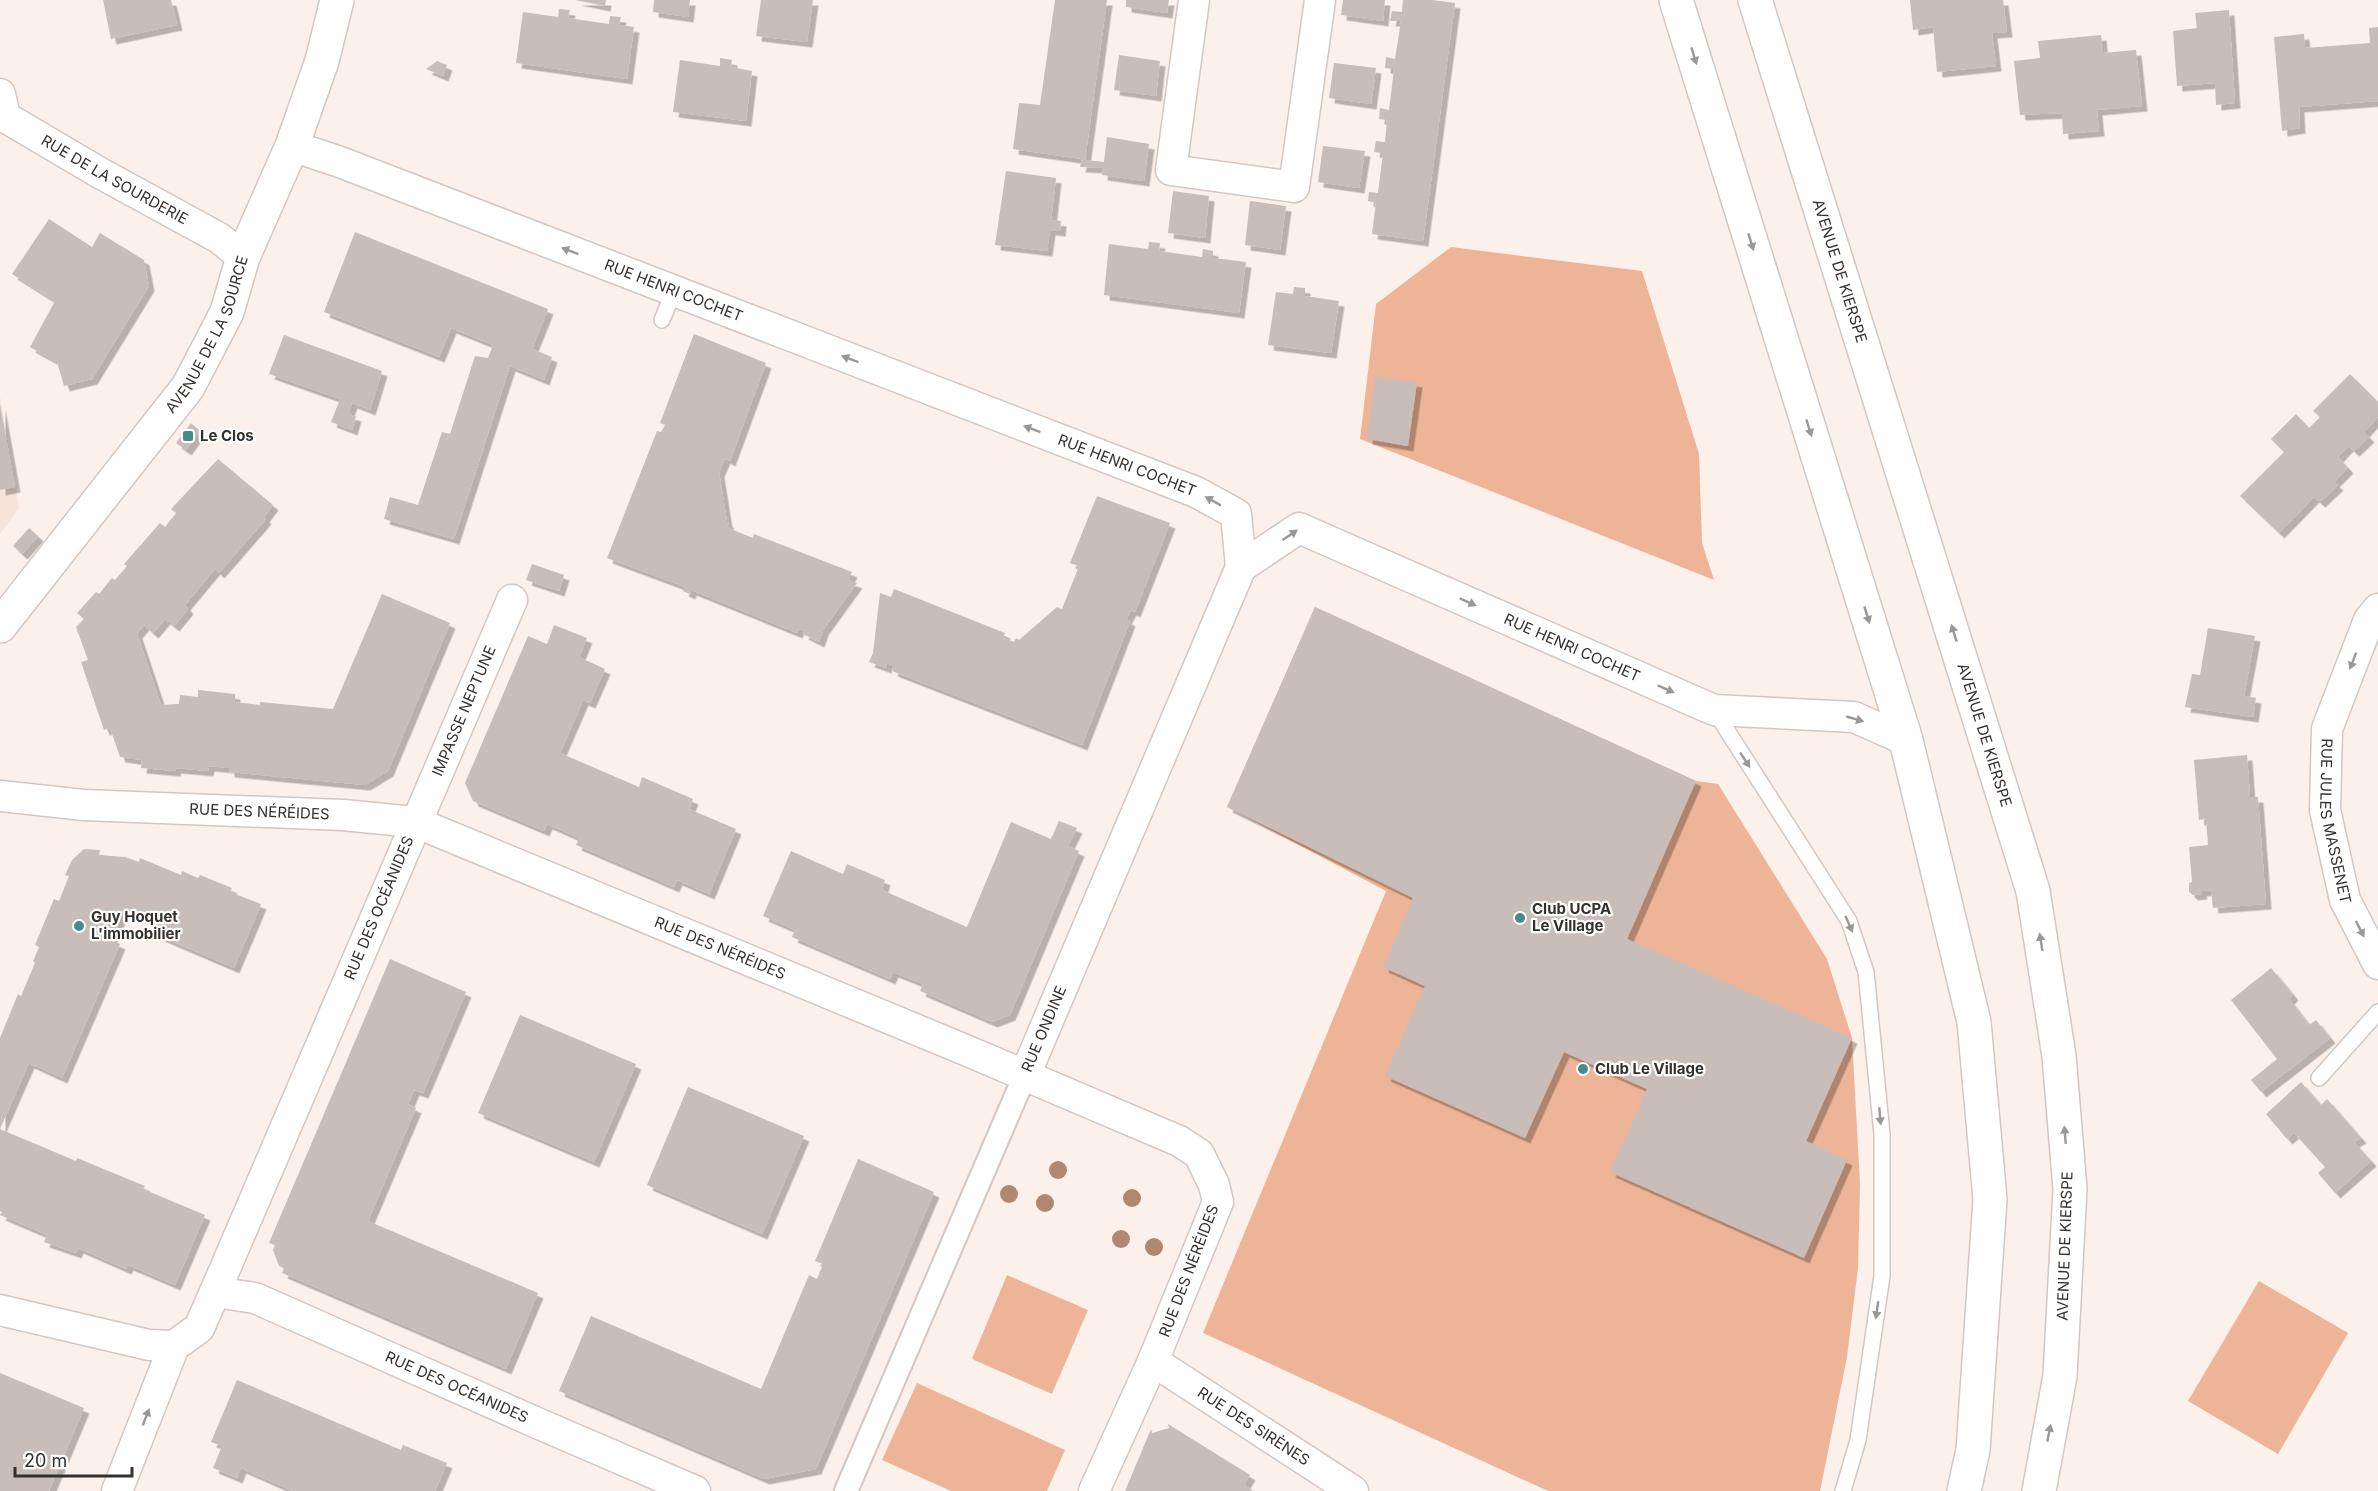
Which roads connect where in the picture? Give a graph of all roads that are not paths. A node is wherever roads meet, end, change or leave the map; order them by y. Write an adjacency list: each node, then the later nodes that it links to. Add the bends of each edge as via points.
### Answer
1 (337, 0): 7 (main road, AVENUE DE LA SOURCE)
2 (1194, 0): 3 (street, via 1172,170 1294,188)
3 (1320, 0)
4 (1676, 0): 16 (main road, one-way to 16)
5 (1755, 0): 34 (main road, AVENUE DE KIERSPE, one-way to 5, via 2060,1376 2070,1189 2059,1056 2033,891)
6 (0, 94): 8 (street, RUE DE LA SOURDERIE, via 4,117 219,238)
7 (292, 146): 8 (main road, AVENUE DE LA SOURCE); 9 (street, RUE HENRI COCHET, one-way to 7)
8 (243, 257): 14 (main road, AVENUE DE LA SOURCE, via 227,312 188,387)
9 (674, 291): 10 (lane); 11 (street, RUE HENRI COCHET, one-way to 9, via 1236,514 1196,492)
10 (662, 320)
11 (1241, 567): 15 (street, RUE HENRI COCHET, one-way to 15, via 1299,528); 21 (street, RUE ONDINE)
12 (512, 600): 18 (street, IMPASSE NEPTUNE)
13 (2378, 609): 19 (street, RUE JULES MASSENET, one-way to 19, via 2369,620 2327,729 2325,810 2345,900)
14 (0, 626)
15 (1714, 710): 16 (street, RUE HENRI COCHET, one-way to 16, via 1854,717); 32 (lane, one-way to 32, via 1849,921 1866,972 1882,1134 1882,1276 1858,1440)
16 (1906, 740): 33 (main road, via 1974,1022 1990,1199 1972,1450)
17 (0, 796): 18 (street, RUE DES NÉRÉIDES, via 84,805 343,815)
18 (415, 822): 21 (street, RUE DES NÉRÉIDES); 23 (street, RUE DES OCÉANIDES)
19 (2378, 964)
20 (2378, 1012): 22 (lane)
21 (1025, 1075): 26 (street, RUE DES NÉRÉIDES, via 1179,1141 1199,1154 1214,1185 1218,1202); 29 (street, RUE ONDINE)
22 (2319, 1078)
23 (215, 1292): 25 (street, RUE DES OCÉANIDES, via 199,1328); 28 (street, RUE DES OCÉANIDES, via 255,1298)
24 (0, 1310): 25 (street, via 149,1345)
25 (174, 1346): 27 (street, one-way to 25)
26 (1153, 1361): 30 (street); 31 (street, RUE DES SIRÈNES)
27 (117, 1491)
28 (695, 1491)
29 (846, 1491)
30 (1094, 1491)
31 (1353, 1491)
32 (1843, 1491)
33 (1964, 1491)
34 (2039, 1491)

